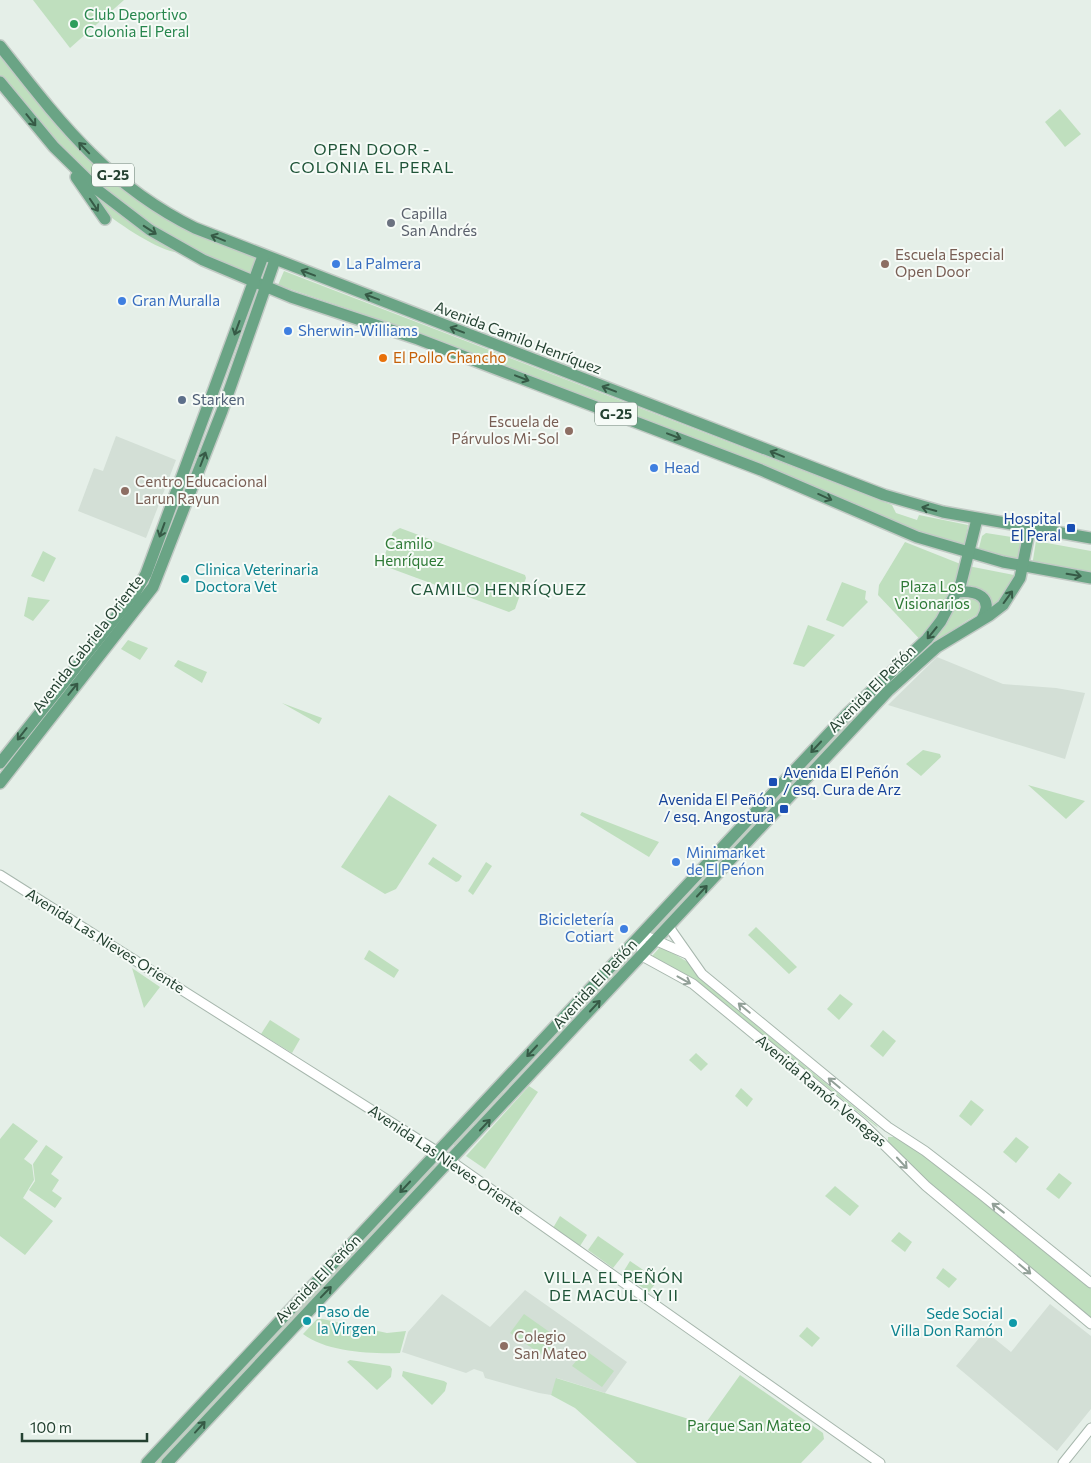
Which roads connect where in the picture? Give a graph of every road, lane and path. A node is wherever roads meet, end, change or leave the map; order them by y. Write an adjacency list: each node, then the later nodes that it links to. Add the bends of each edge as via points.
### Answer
1 (0, 46): 5 (main road, Avenida Camilo Henríquez / G-25, one-way to 1, via 179,220 118,180 69,132)
2 (0, 82): 3 (main road, G-25, one-way to 3)
3 (66, 160): 4 (main road, one-way to 4); 7 (main road, G-25, one-way to 7, via 116,206 150,230 191,254)
4 (105, 219)
5 (263, 256): 6 (main road, Avenida Camilo Henríquez / G-25); 7 (main road, Avenida Gabriela Oriente)
6 (275, 260): 8 (main road, Avenida Gabriela Oriente); 9 (main road, Avenida Camilo Henríquez / G-25, one-way to 6, via 923,507 863,488)
7 (254, 282): 8 (main road, G-25); 17 (main road, Avenida Gabriela Oriente, one-way to 17, via 146,574 135,593)
8 (266, 287): 12 (main road, G-25, one-way to 12, via 445,349 782,478 900,530); 18 (main road, Avenida Gabriela Oriente, one-way to 8, via 153,587)
9 (977, 519): 10 (main road, Avenida Camilo Henríquez / G-25); 12 (main road, Avenida El Peñón)
10 (1030, 528): 11 (main road, Avenida Camilo Henríquez / G-25); 13 (main road, Avenida El Peñón)
11 (1091, 538)
12 (969, 554): 13 (main road, G-25); 15 (main road, Avenida El Peñón)
13 (1023, 566): 14 (main road, G-25, one-way to 14); 16 (main road, Avenida El Peñón, one-way to 13, via 1008,599)
14 (1091, 578)
15 (957, 592): 16 (main road, via 976,592 982,596 986,606); 21 (main road, Avenida El Peñón, one-way to 21, via 927,639 848,712)
16 (982, 619): 20 (main road, Avenida El Peñón, one-way to 16, via 902,677 937,646)
17 (0, 763)
18 (0, 783)
19 (0, 875): 25 (street, Avenida Las Nieves Oriente)
20 (669, 927): 22 (main road, Avenida El Peñón); 23 (street, Avenida Ramón Venegas)
21 (641, 934): 22 (street, Avenida Ramón Venegas); 24 (street); 25 (main road, Avenida El Peñón, one-way to 25)
22 (657, 940): 23 (street, Avenida Ramón Venegas); 24 (main road, Avenida El Peñón)
23 (687, 954): 27 (street, Avenida Ramón Venegas, one-way to 23, via 975,1190 877,1118 702,974)
24 (642, 956): 26 (main road, Avenida El Peñón, one-way to 24); 28 (street, Avenida Ramón Venegas, one-way to 28, via 693,984 847,1110 926,1186)
25 (438, 1152): 26 (street, Avenida Las Nieves Oriente); 29 (main road, Avenida El Peñón, one-way to 29)
26 (452, 1161): 30 (main road, Avenida El Peñón, one-way to 26); 34 (street, Avenida Las Nieves Oriente)
27 (1091, 1283)
28 (1091, 1324)
29 (238, 1366): 30 (main road); 32 (main road, Avenida El Peñón)
30 (248, 1375): 33 (main road, Avenida El Peñón, one-way to 30)
31 (1091, 1428): 35 (street)
32 (147, 1463)
33 (167, 1463)
34 (880, 1463)
35 (1063, 1463)

